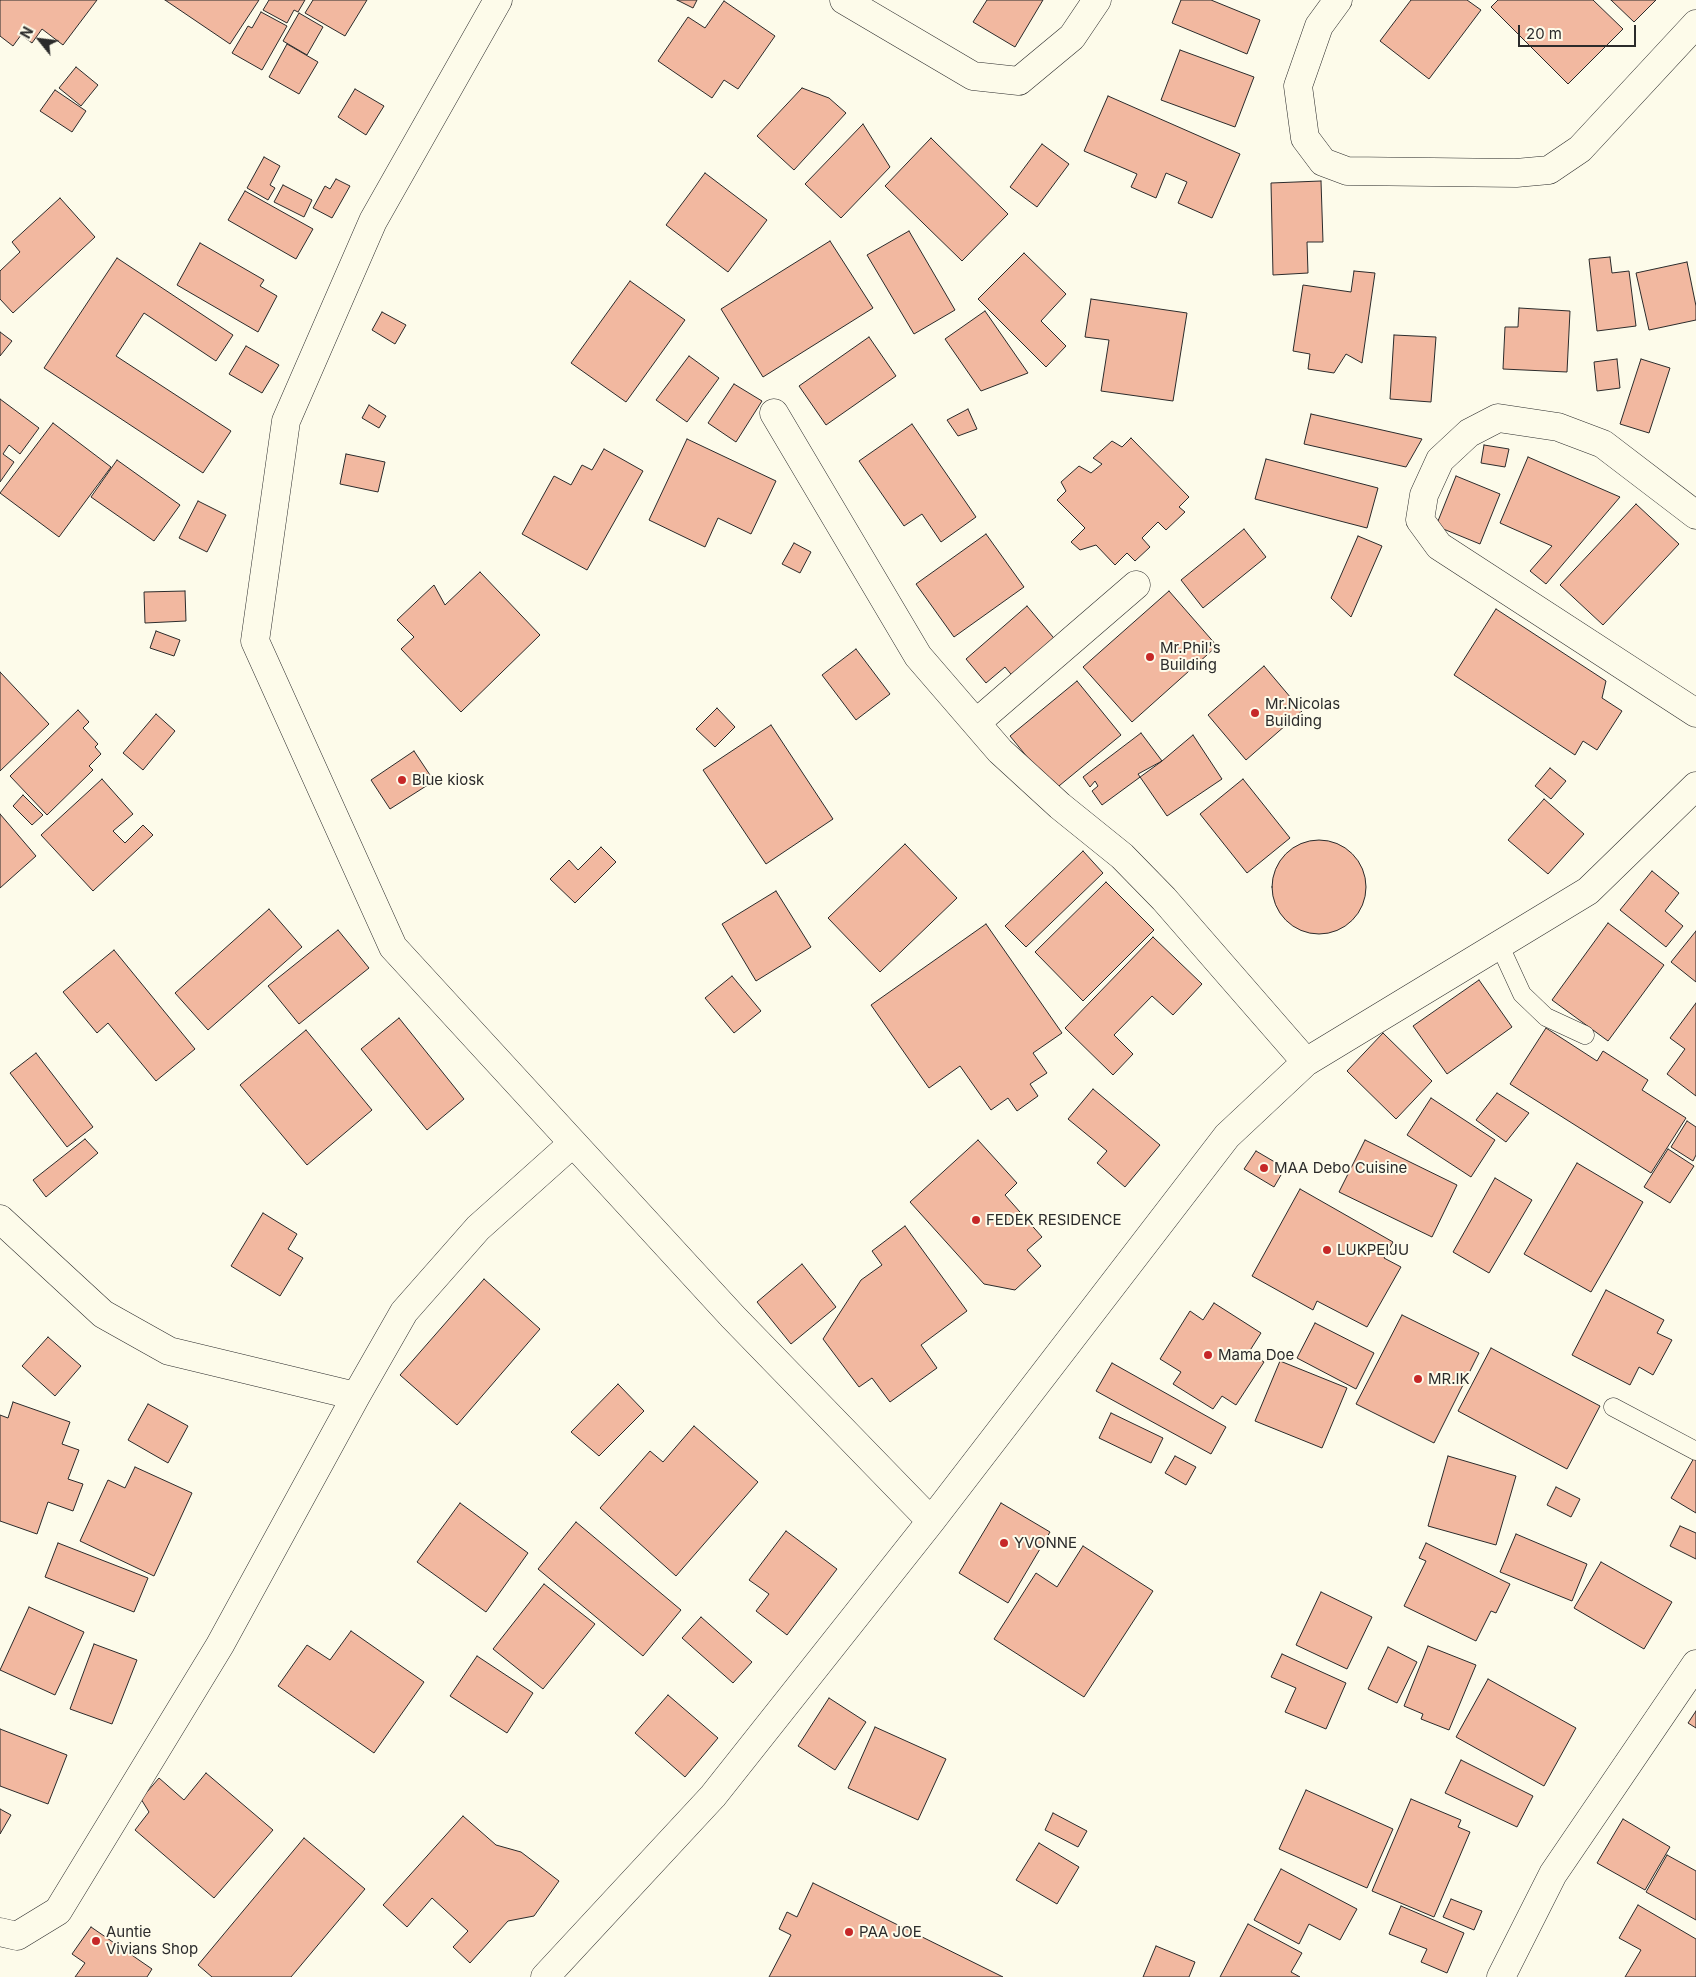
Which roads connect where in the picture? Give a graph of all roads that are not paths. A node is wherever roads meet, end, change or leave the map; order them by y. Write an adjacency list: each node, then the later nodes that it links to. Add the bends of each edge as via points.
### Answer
1 (844, 0): 2 (street, via 973,76 1019,81 1072,37)
2 (1097, 0)
3 (1338, 0): 5 (street, via 1319,26 1298,86 1305,138 1323,162 1347,170 1516,173 1549,170 1580,149)
4 (492, 2): 15 (street, via 372,221 286,421 255,641 393,947)
5 (1696, 24)
6 (774, 413): 10 (street, via 918,656)
7 (1696, 515): 9 (street, via 1603,444 1558,427 1498,418 1469,433 1440,460 1424,495 1420,520 1439,546)
8 (1136, 585): 10 (street)
9 (1696, 712)
10 (976, 723): 14 (street, via 1000,751 1060,806 1128,862)
11 (1696, 786): 12 (street, via 1588,891)
12 (1499, 944): 13 (lane, via 1522,994 1546,1017); 14 (street)
13 (1585, 1035)
14 (1306, 1062): 20 (street, via 1227,1136)
15 (573, 1143): 17 (street, via 478,1228 404,1312); 20 (street, via 733,1317)
16 (0, 1219): 17 (street, via 103,1314 170,1351)
17 (356, 1396): 22 (street, via 220,1645 58,1911 17,1936)
18 (1613, 1407): 19 (lane)
19 (1696, 1451)
20 (931, 1521): 23 (street, via 713,1796)
21 (1696, 1664): 24 (street, via 1553,1874)
22 (0, 1932)
23 (545, 1977)
24 (1502, 1977)

